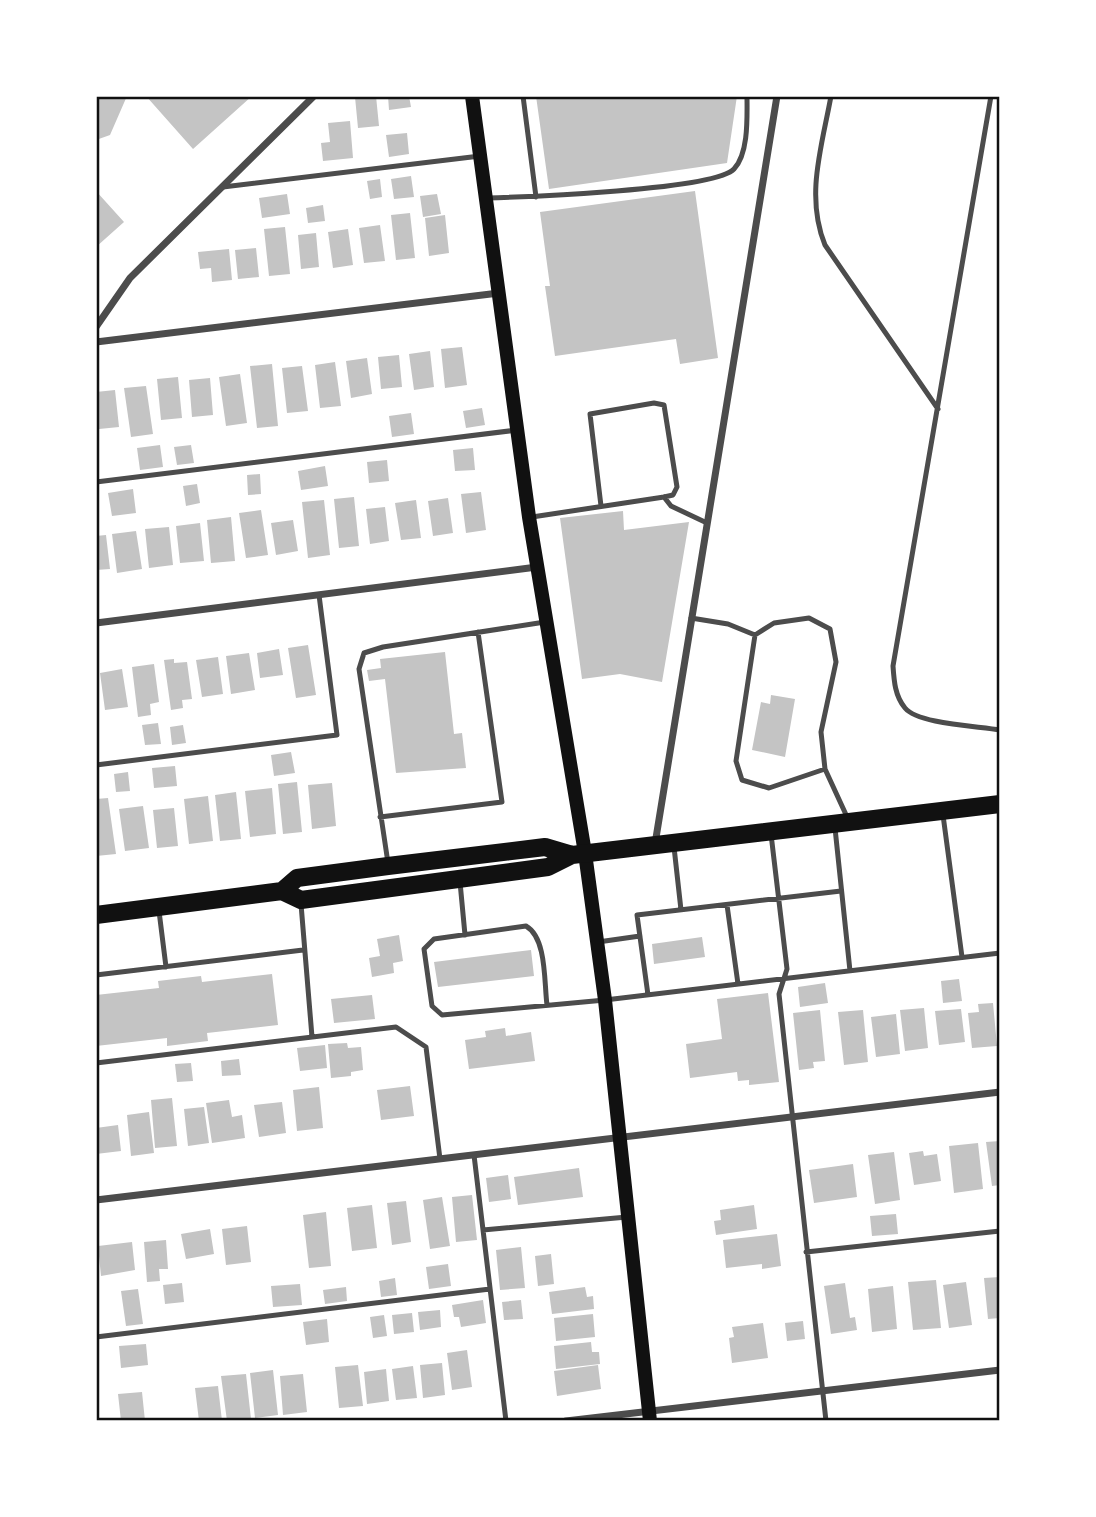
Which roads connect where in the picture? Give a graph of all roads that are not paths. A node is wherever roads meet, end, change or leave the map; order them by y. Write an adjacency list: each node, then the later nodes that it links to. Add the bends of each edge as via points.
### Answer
1 (314, 96): 9 (street)
2 (472, 96): 8 (main road)
3 (523, 96): 10 (lane)
4 (747, 96): 10 (lane, via 741,154 727,173 686,183)
5 (777, 96): 21 (street)
6 (831, 96): 15 (lane, via 815,187 818,228 825,245)
7 (991, 96): 15 (lane)
8 (480, 156): 9 (lane); 11 (main road)
9 (223, 187): 13 (street, via 130,278)
10 (536, 197): 11 (lane)
11 (486, 198): 12 (main road)
12 (499, 293): 14 (street); 16 (main road)
13 (96, 327)
14 (96, 342)
15 (938, 409): 29 (lane, via 893,666 894,682 906,710 917,716)
16 (518, 430): 17 (lane); 20 (main road)
17 (96, 482)
18 (664, 497): 19 (lane); 19 (lane, via 673,495 677,487 664,405 654,402 590,414); 21 (lane, via 671,506)
19 (601, 506): 20 (lane)
20 (529, 517): 22 (main road)
21 (707, 523): 24 (street)
22 (537, 567): 23 (street); 25 (main road)
23 (319, 595): 26 (street); 30 (lane, via 337,735)
24 (691, 618): 28 (lane, via 728,624); 38 (street)
25 (546, 622): 27 (lane); 39 (main road)
26 (96, 623)
27 (478, 632): 34 (lane, via 364,653 359,669); 34 (lane, via 502,802)
28 (755, 635): 31 (lane, via 774,623 809,618 830,629 836,662 821,732); 31 (lane, via 736,761 742,780 769,788)
29 (1000, 730)
30 (96, 765)
31 (825, 769): 35 (lane)
32 (1000, 804): 33 (main road)
33 (943, 811): 35 (main road); 55 (lane)
34 (380, 817): 40 (lane)
35 (842, 823): 36 (main road); 43 (lane)
36 (771, 831): 37 (main road); 45 (lane)
37 (673, 842): 38 (main road); 48 (lane)
38 (654, 845): 39 (main road)
39 (578, 854): 40 (main road, via 545,847); 41 (main road, via 548,867); 52 (main road)
40 (388, 866): 42 (main road, via 297,878)
41 (460, 880): 44 (main road); 50 (lane)
42 (282, 891): 44 (main road); 47 (main road)
43 (841, 891): 45 (lane); 57 (lane)
44 (301, 900): 53 (lane)
45 (779, 900): 46 (lane); 59 (lane, via 787,969)
46 (727, 905): 48 (lane); 60 (lane)
47 (159, 907): 49 (main road); 56 (lane)
48 (681, 910): 51 (lane, via 638,915)
49 (96, 915)
50 (465, 935): 63 (lane, via 526,926 534,931); 63 (lane, via 434,939 425,949 432,1006 437,1013)
51 (640, 936): 52 (lane); 61 (lane)
52 (597, 942): 62 (main road)
53 (303, 950): 56 (lane); 64 (lane)
54 (1000, 953): 55 (lane)
55 (962, 957): 57 (lane)
56 (166, 967): 58 (lane)
57 (850, 971): 59 (lane)
58 (96, 975)
59 (782, 979): 60 (lane); 67 (lane, via 779,994)
60 (738, 984): 61 (lane)
61 (648, 995): 62 (lane)
62 (605, 1000): 63 (lane); 68 (main road)
63 (547, 1005)
64 (313, 1037): 65 (lane); 70 (lane, via 396,1027 426,1047)
65 (96, 1063)
66 (1000, 1092): 67 (street)
67 (792, 1117): 68 (street); 75 (lane)
68 (622, 1138): 69 (street); 72 (main road)
69 (474, 1155): 70 (street); 73 (lane)
70 (440, 1159): 71 (street)
71 (96, 1200)
72 (630, 1216): 73 (lane); 80 (main road)
73 (483, 1230): 76 (lane)
74 (1000, 1231): 75 (lane)
75 (806, 1252): 79 (lane)
76 (490, 1289): 77 (lane); 81 (lane)
77 (96, 1337)
78 (1000, 1370): 79 (street)
79 (822, 1391): 80 (street); 83 (lane)
80 (650, 1416): 82 (street)
81 (506, 1421)
82 (566, 1421)
83 (825, 1421)

